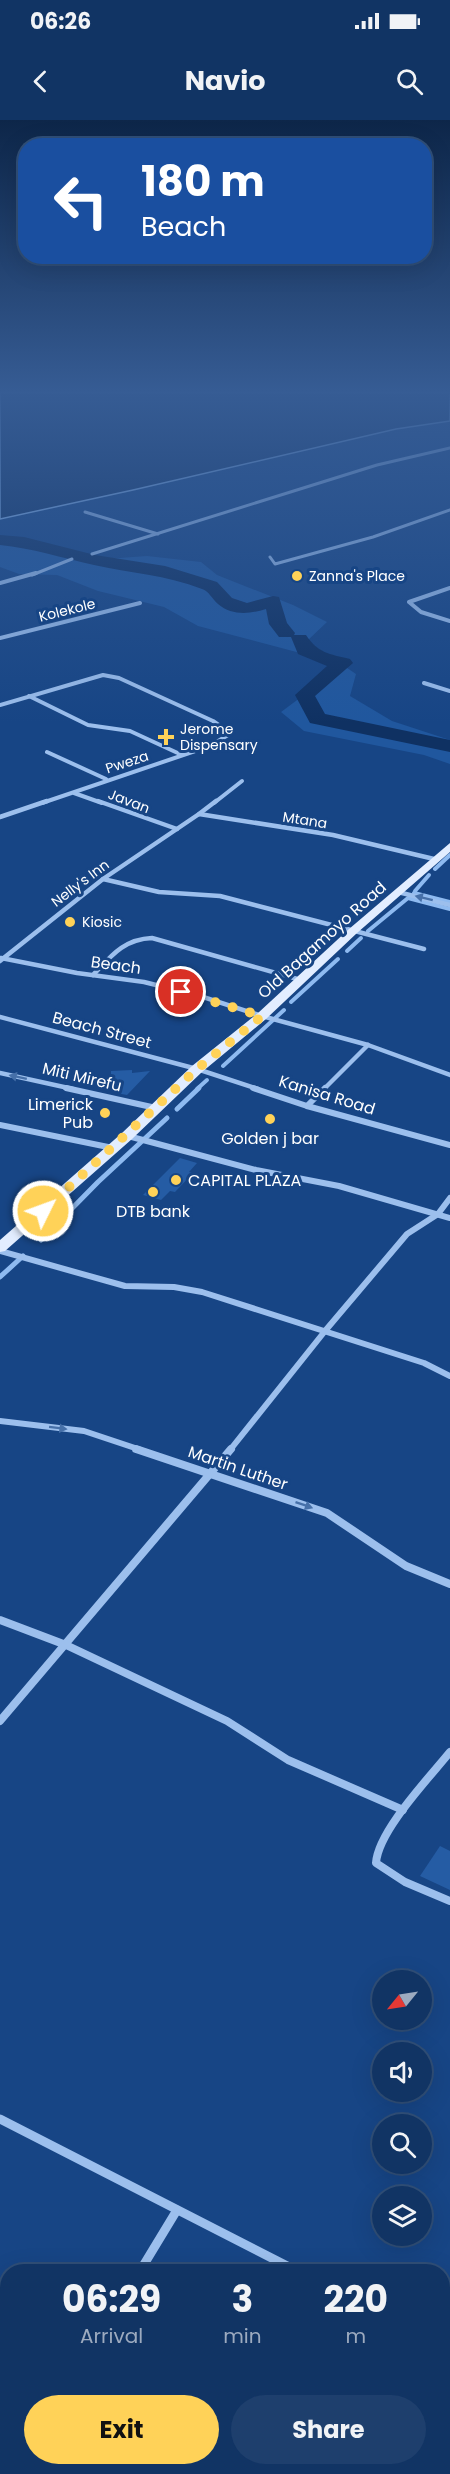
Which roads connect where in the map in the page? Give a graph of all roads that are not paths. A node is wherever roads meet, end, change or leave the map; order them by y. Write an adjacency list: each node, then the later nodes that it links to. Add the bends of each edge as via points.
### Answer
1 (256, 503): 4 (street)
2 (450, 510): 6 (street, via 373,537 275,564)
3 (85, 512): 4 (street)
4 (158, 534): 5 (street)
5 (92, 554)
6 (270, 557)
7 (72, 559): 8 (street)
8 (0, 583)
9 (450, 588): 11 (street, via 409,602 417,611)
10 (140, 603): 12 (street, Kolekole)
11 (450, 621)
12 (0, 638)
13 (424, 683): 14 (street)
14 (450, 691)
15 (28, 696): 16 (street); 18 (street, via 88,724 130,731); 18 (street, Pweza, via 103,675 118,678 213,721 228,735)
16 (0, 705)
17 (47, 752): 19 (street)
18 (182, 755): 19 (street, Pweza)
19 (105, 780): 21 (street, Pweza)
20 (242, 781): 22 (street)
21 (74, 793): 23 (street, Pweza); 24 (street, Javan)
22 (200, 814): 24 (street); 26 (street, Mtana, via 333,835)
23 (0, 817)
24 (177, 830): 27 (street, Nelly's Inn)
25 (450, 846): 26 (main road, Old Bagamoyo Road)
26 (434, 859): 28 (main road, Old Bagamoyo Road)
27 (103, 879): 30 (street, via 159,892 220,896); 32 (street, Nelly's Inn)
28 (398, 892): 29 (street, one-way to 28); 30 (main road, Old Bagamoyo Road)
29 (450, 905)
30 (353, 931): 31 (street); 34 (main road, Old Bagamoyo Road)
31 (424, 949)
32 (1, 959): 33 (street, Beach)
33 (93, 975): 34 (street, via 126,941 141,937); 35 (street, Beach, via 144,982)
34 (301, 980): 35 (main road, Old Bagamoyo Road)
35 (262, 1016): 37 (street, Beach); 38 (main road, Old Bagamoyo Road)
36 (0, 1017): 38 (street, Beach Street)
37 (368, 1045): 40 (street, Beach); 41 (street)
38 (197, 1069): 41 (street, Kanisa Road); 42 (main road, Old Bagamoyo Road)
39 (0, 1073): 42 (street, Miti Mirefu, one-way to 39)
40 (450, 1075)
41 (307, 1106): 45 (street, Kanisa Road)
42 (157, 1108): 44 (main road, Old Bagamoyo Road)
43 (0, 1125): 46 (street)
44 (127, 1136): 46 (main road, Old Bagamoyo Road); 48 (street, via 256,1170 339,1186)
45 (450, 1145)
46 (113, 1149): 50 (main road, Old Bagamoyo Road)
47 (450, 1198): 48 (street)
48 (438, 1214): 49 (street); 51 (street, via 407,1234)
49 (450, 1218)
50 (2, 1245): 51 (street, via 125,1286 202,1292)
51 (325, 1331): 52 (street, via 424,1363); 54 (street)
52 (450, 1377)
53 (0, 1421): 54 (street, Martin Luther, one-way to 54, via 84,1431)
54 (212, 1473): 55 (street, Martin Luther, one-way to 55, via 327,1513 406,1566); 57 (street)
55 (450, 1584)
56 (0, 1620): 57 (street)
57 (66, 1645): 58 (street); 60 (street, via 227,1720 288,1760)
58 (0, 1721)
59 (450, 1752): 60 (street)
60 (403, 1810): 61 (street, via 377,1850 376,1863 405,1882)
61 (450, 1901)
62 (0, 2119): 63 (street)
63 (177, 2210): 64 (street); 65 (street)
64 (144, 2264)
65 (283, 2264)

